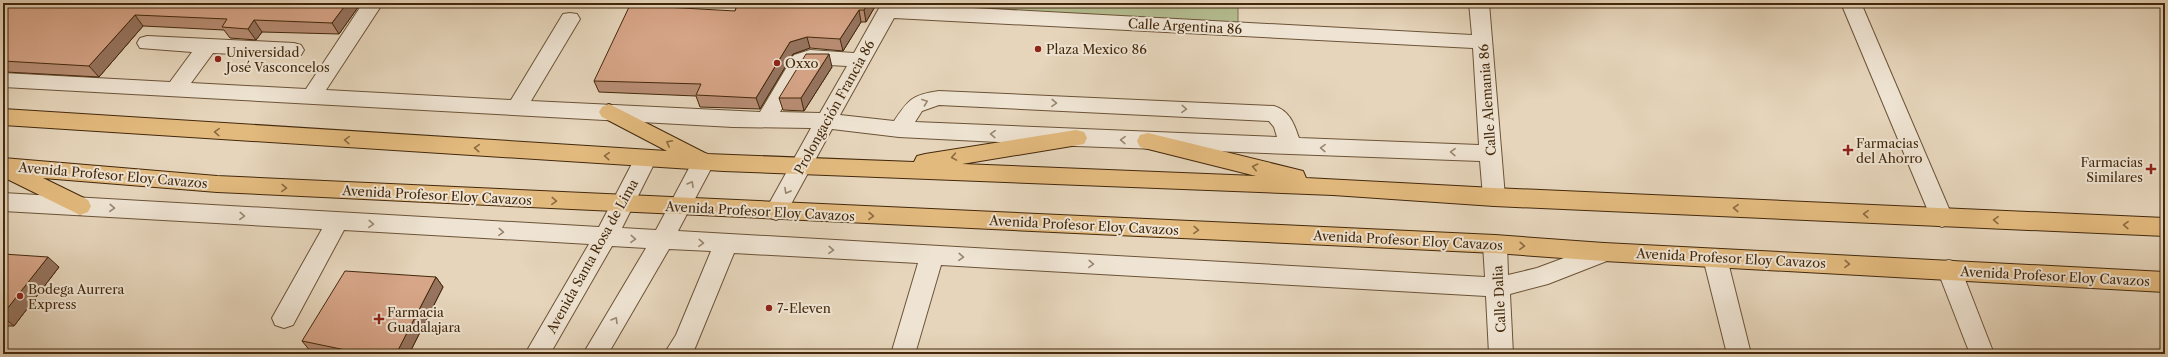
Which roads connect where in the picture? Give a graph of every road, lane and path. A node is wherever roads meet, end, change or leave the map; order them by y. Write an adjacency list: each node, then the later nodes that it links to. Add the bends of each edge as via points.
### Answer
1 (373, 3): 13 (street)
2 (1479, 3): 6 (street, Calle Alemania 86)
3 (1851, 3): 36 (street)
4 (890, 7): 6 (street, Calle Argentina 86); 10 (street, Prolongación Francia 86)
5 (570, 19): 14 (street)
6 (1483, 42): 23 (street, Calle Alemania 86)
7 (147, 43): 8 (street)
8 (207, 46): 9 (street); 12 (street)
9 (294, 50)
10 (861, 60): 17 (street, via 810,57 801,60); 18 (street, Prolongación Francia 86)
11 (3, 80): 12 (street)
12 (175, 90): 13 (street)
13 (311, 97): 14 (street)
14 (517, 107): 15 (street)
15 (609, 112): 17 (street); 25 (main road, one-way to 15)
16 (3, 117): 24 (main road, one-way to 16)
17 (766, 119): 18 (street)
18 (827, 121): 19 (street); 26 (street, Prolongación Francia 86)
19 (899, 129): 20 (street, one-way to 19); 22 (street, one-way to 22, via 915,106 928,100 1002,100 1274,114 1284,124)
20 (1076, 138): 21 (street, one-way to 20); 28 (main road, one-way to 28)
21 (1148, 141): 22 (street); 29 (main road, one-way to 21)
22 (1291, 147): 23 (street, one-way to 22)
23 (1492, 153): 30 (street, Calle Alemania 86)
24 (646, 158): 25 (main road); 32 (street, Avenida Santa Rosa de Lima)
25 (704, 161): 26 (main road); 34 (street, one-way to 25)
26 (801, 166): 28 (main road); 35 (street, Prolongación Francia 86, one-way to 35)
27 (3, 167): 32 (main road, Avenida Profesor Eloy Cavazos, one-way to 32, via 217,184); 33 (main road)
28 (886, 169): 29 (main road)
29 (1333, 187): 30 (main road)
30 (1494, 197): 36 (main road, one-way to 30)
31 (3, 202): 33 (street)
32 (624, 204): 34 (main road, Avenida Profesor Eloy Cavazos); 39 (street, Avenida Santa Rosa de Lima)
33 (80, 206): 37 (street, one-way to 37)
34 (678, 207): 35 (main road, Avenida Profesor Eloy Cavazos); 40 (street)
35 (776, 211): 42 (main road, Avenida Profesor Eloy Cavazos, one-way to 42)
36 (1942, 218): 38 (main road, one-way to 36)
37 (336, 222): 39 (street, one-way to 39); 49 (street)
38 (2165, 227)
39 (604, 238): 40 (street, one-way to 40); 50 (street, Avenida Santa Rosa de Lima)
40 (662, 241): 41 (street, one-way to 41); 51 (street, one-way to 40)
41 (726, 244): 44 (street, one-way to 44); 52 (street, via 686,341)
42 (1495, 244): 43 (main road, Avenida Profesor Eloy Cavazos, one-way to 43); 48 (street, Calle Dalia)
43 (1604, 252): 45 (main road, Avenida Profesor Eloy Cavazos); 48 (street, via 1540,277)
44 (932, 255): 48 (street, one-way to 48); 53 (street)
45 (1715, 258): 46 (main road, Avenida Profesor Eloy Cavazos, one-way to 46); 55 (street)
46 (1949, 269): 47 (main road, Avenida Profesor Eloy Cavazos); 56 (street)
47 (2165, 282)
48 (1499, 287): 54 (street, Calle Dalia)
49 (284, 318)
50 (537, 354)
51 (595, 354)
52 (676, 354)
53 (903, 354)
54 (1501, 354)
55 (1739, 354)
56 (1982, 354)

